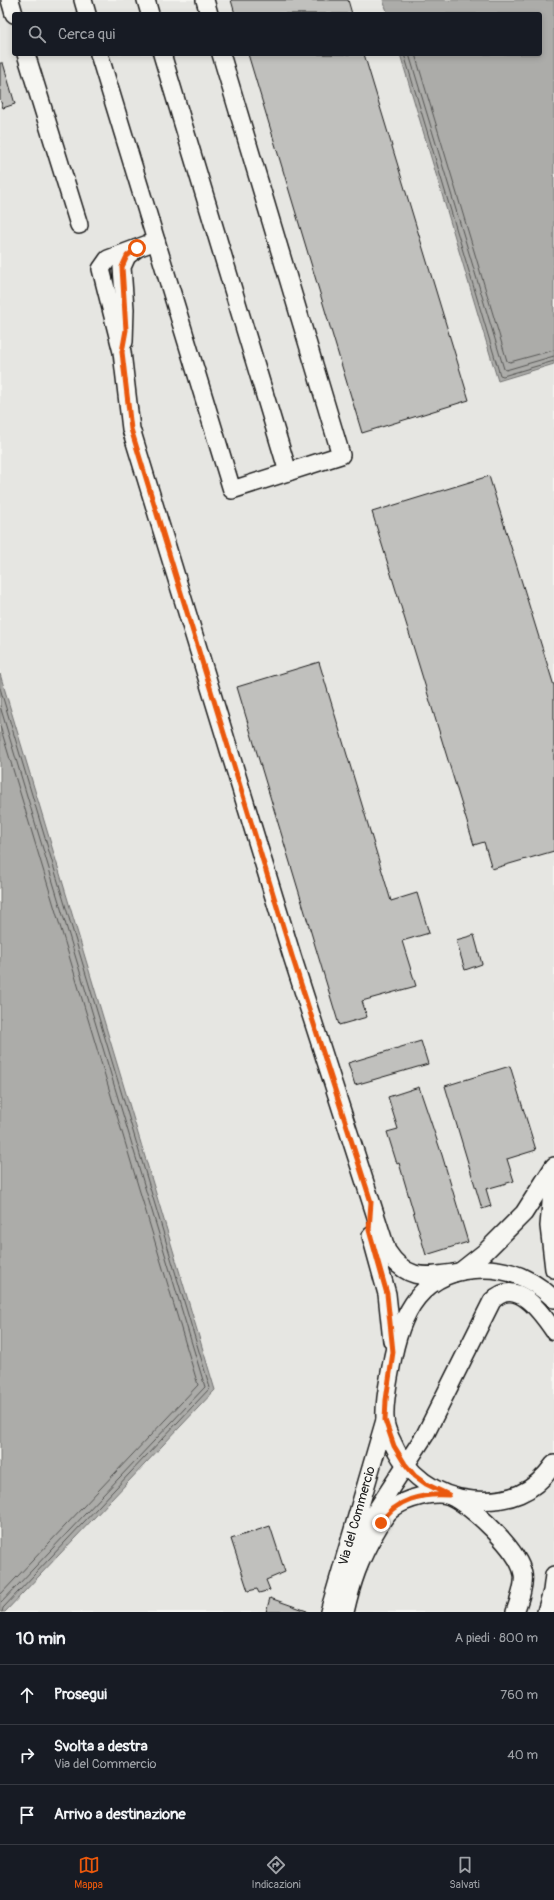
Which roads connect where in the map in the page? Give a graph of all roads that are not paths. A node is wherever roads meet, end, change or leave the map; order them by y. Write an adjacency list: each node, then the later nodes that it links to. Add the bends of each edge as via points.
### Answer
1 (10, 0): 5 (street)
2 (83, 0): 6 (street)
3 (146, 0): 7 (street)
4 (204, 0): 8 (street)
5 (13, 12)
6 (86, 12)
7 (149, 12)
8 (208, 12)
9 (27, 56): 13 (street)
10 (100, 56): 14 (street)
11 (163, 56): 15 (street)
12 (222, 56): 15 (street, via 341,454)
13 (79, 225)
14 (156, 241): 15 (street, via 232,490); 18 (street, via 108,259 101,269 122,352 131,429 290,948)
15 (288, 472)
16 (554, 1166): 20 (street, via 524,1213 485,1252)
17 (554, 1170): 19 (street, via 549,1226)
18 (371, 1202): 20 (street, via 387,1251 399,1265 418,1276); 25 (street, via 369,1230 387,1294)
19 (554, 1269)
20 (457, 1272): 21 (street, via 488,1269 510,1271); 25 (street, via 426,1289 415,1299 402,1320)
21 (534, 1282): 22 (street); 23 (street)
22 (554, 1291)
23 (554, 1299)
24 (554, 1331): 27 (street, via 537,1307 523,1297 510,1292 495,1297 487,1307 425,1435)
25 (393, 1352): 26 (street)
26 (385, 1420): 27 (street, via 394,1446); 30 (street, Via del Commercio)
27 (405, 1464): 29 (street, via 426,1484); 30 (street)
28 (554, 1464): 29 (street, via 537,1485 504,1499 473,1500)
29 (449, 1495): 33 (street, Via del Commercio, via 419,1497 398,1504 385,1515 353,1578); 34 (street, via 474,1512 498,1534 517,1560 522,1569 524,1582)
30 (346, 1557): 32 (street, Via del Commercio)
31 (554, 1575): 35 (street)
32 (329, 1612)
33 (345, 1612)
34 (516, 1612)
35 (546, 1612)

